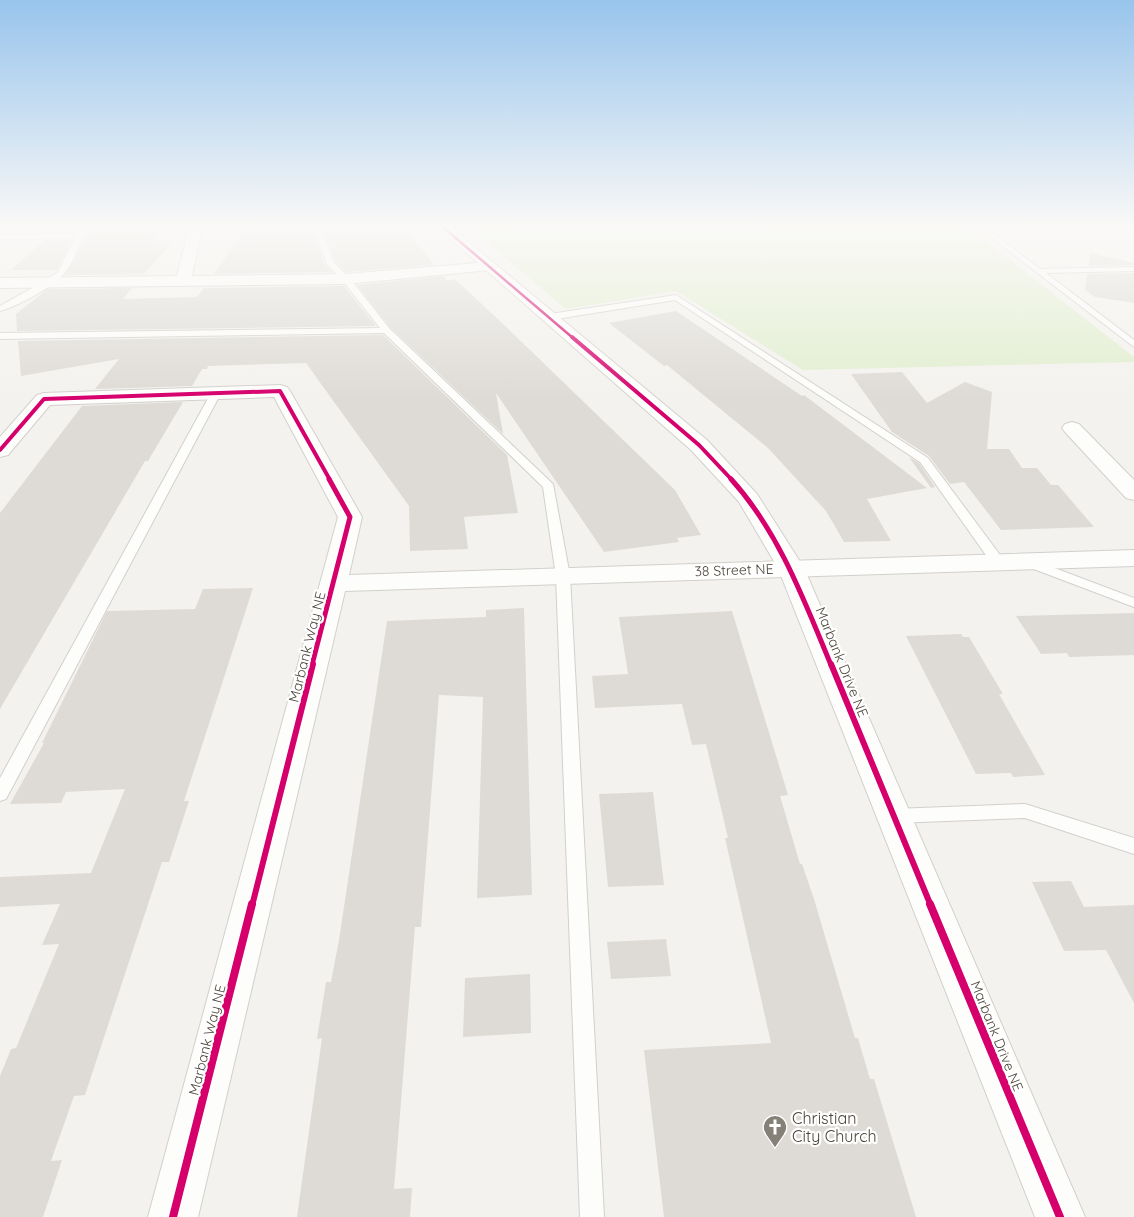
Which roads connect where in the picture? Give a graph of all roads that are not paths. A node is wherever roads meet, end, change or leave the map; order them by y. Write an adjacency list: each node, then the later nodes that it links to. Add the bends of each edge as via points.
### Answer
1 (45, 285): 5 (lane)
2 (351, 285): 7 (lane)
3 (512, 285): 6 (street, Marbank Drive NE)
4 (1056, 285): 9 (lane)
5 (0, 309)
6 (550, 317): 16 (lane, via 676,298 924,460); 17 (street, Marbank Drive NE, via 700,444 749,499)
7 (386, 330): 8 (lane); 18 (lane, via 549,486)
8 (0, 336)
9 (1134, 344)
10 (216, 393): 12 (street, Marbank Way NE, via 44,398); 19 (street, Marbank Way NE, via 280,391 350,517); 21 (lane)
11 (1072, 428): 13 (street)
12 (0, 450)
13 (1134, 493)
14 (1134, 558): 15 (street, 38 Street NE)
15 (1025, 561): 16 (street, 38 Street NE); 20 (lane)
16 (998, 562): 17 (street, 38 Street NE)
17 (791, 568): 18 (street, 38 Street NE); 22 (street, Marbank Drive NE)
18 (563, 576): 19 (street, 38 Street NE); 25 (lane)
19 (335, 583): 24 (street, Marbank Way NE)
20 (1134, 603)
21 (0, 794)
22 (894, 816): 23 (lane, via 1026,811); 26 (street, Marbank Drive NE)
23 (1134, 846)
24 (173, 1217)
25 (592, 1217)
26 (1060, 1217)

